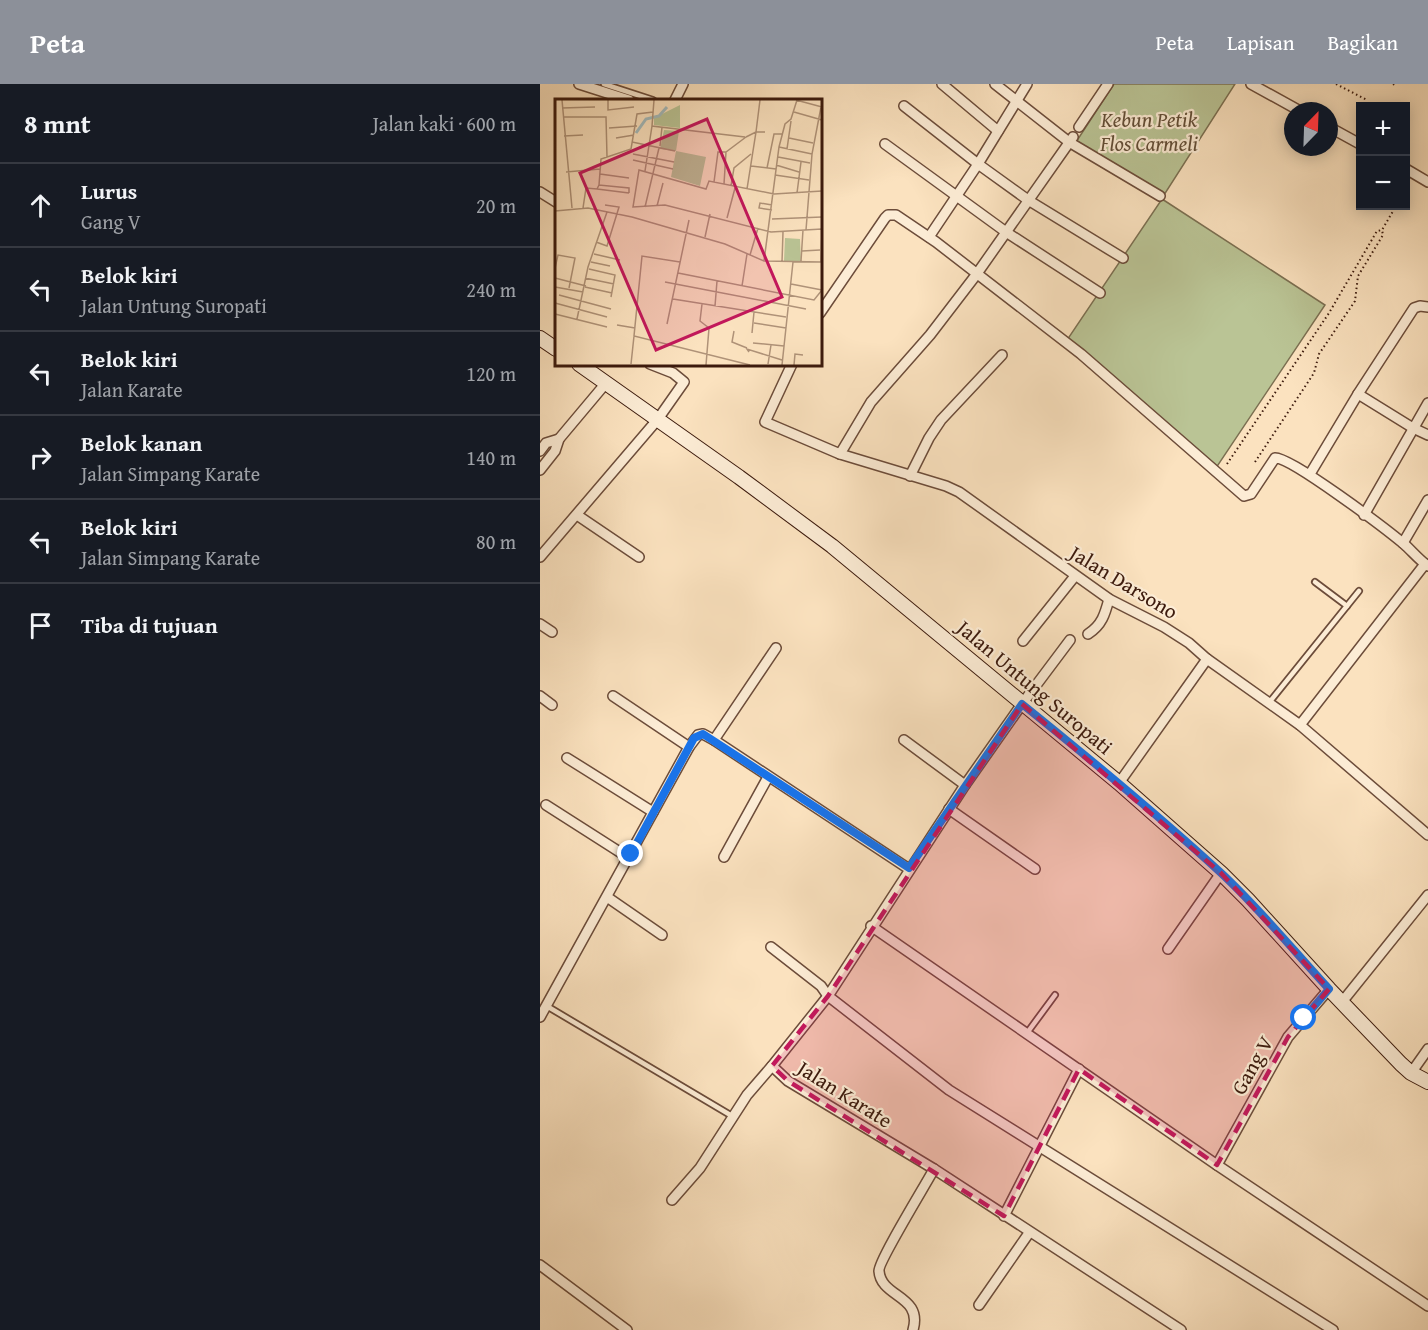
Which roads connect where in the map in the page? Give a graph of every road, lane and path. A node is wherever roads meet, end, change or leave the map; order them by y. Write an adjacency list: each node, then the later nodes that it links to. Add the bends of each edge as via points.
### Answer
1 (579, 84): 12 (street)
2 (604, 84): 13 (lane)
3 (683, 84): 14 (street)
4 (942, 84): 20 (street)
5 (995, 84): 16 (street)
6 (1027, 84): 16 (street)
7 (1108, 84): 19 (street)
8 (1251, 84): 17 (street)
9 (1335, 84): 15 (path)
10 (1393, 84): 11 (path)
11 (1397, 86)
12 (626, 99)
13 (650, 99)
14 (676, 99)
15 (1367, 100)
16 (1016, 101): 20 (street); 22 (street)
17 (1284, 102)
18 (904, 106): 25 (street)
19 (1079, 127)
20 (998, 131): 25 (street)
21 (1338, 132): 23 (street)
22 (1071, 140): 29 (street); 31 (street)
23 (1356, 142)
24 (885, 144): 30 (street)
25 (978, 164): 30 (street); 31 (street)
26 (1410, 171): 27 (street)
27 (1428, 182)
28 (540, 192): 32 (street)
29 (1160, 196)
30 (957, 197): 35 (street); 36 (street)
31 (1028, 200): 35 (street); 37 (street)
32 (555, 201)
33 (1394, 210): 34 (path)
34 (1382, 230): 57 (path, via 1383,235 1358,276 1355,301 1319,354 1314,373); 58 (path, via 1377,231 1329,313)
35 (1006, 232): 38 (street); 39 (street)
36 (929, 237): 38 (street); 41 (street, via 900,217 888,215)
37 (1123, 258)
38 (976, 275): 56 (street, via 871,402); 60 (street, via 1081,354 1244,496 1251,494 1275,458)
39 (1100, 294)
40 (1428, 307): 49 (street, via 1414,308)
41 (822, 310)
42 (540, 338): 43 (main road)
43 (555, 348)
44 (1002, 355): 61 (street, via 941,420)
45 (582, 366): 48 (main road, Jalan Untung Suropati)
46 (655, 366): 51 (street, via 684,382)
47 (791, 366): 56 (street, Jalan Darsono, via 765,422)
48 (606, 383): 51 (main road, Jalan Untung Suropati); 54 (street)
49 (1358, 394): 52 (street); 60 (street)
50 (1428, 403): 52 (street)
51 (658, 419): 63 (street); 83 (main road, Jalan Untung Suropati, via 832,546)
52 (1413, 428): 53 (street); 64 (street)
53 (1428, 435)
54 (559, 439): 55 (street, via 546,443); 59 (street)
55 (540, 451)
56 (840, 453): 61 (street, Jalan Darsono)
57 (1255, 462)
58 (1227, 464)
59 (540, 470)
60 (1310, 474): 64 (street)
61 (910, 476): 69 (street, Jalan Darsono, via 958,492)
62 (1428, 501): 65 (street)
63 (577, 515): 66 (street); 67 (street)
64 (1364, 515): 65 (street)
65 (1403, 543): 68 (street)
66 (540, 557)
67 (639, 557)
68 (1427, 565): 86 (street)
69 (1075, 576): 72 (street, Jalan Darsono); 78 (street)
70 (1315, 582): 73 (lane)
71 (1359, 591): 73 (lane)
72 (1109, 599): 76 (street, via 1104,619); 80 (street, Jalan Darsono, via 1164,627)
73 (1347, 606): 84 (lane)
74 (540, 624): 75 (street)
75 (552, 632)
76 (1088, 634)
77 (1070, 640): 83 (street, Jalan Karate)
78 (1023, 641)
79 (776, 648): 87 (street)
80 (1207, 659): 84 (street, Jalan Darsono); 92 (street)
81 (540, 696): 85 (street)
82 (613, 696): 89 (street)
83 (1022, 704): 92 (main road, Jalan Untung Suropati); 93 (street, Jalan Karate)
84 (1268, 704): 86 (street, Jalan Darsono)
85 (552, 705)
86 (1300, 725): 97 (street, Jalan Darsono)
87 (714, 740): 89 (street, via 698,735); 91 (street)
88 (904, 740): 93 (street)
89 (689, 747): 96 (street)
90 (567, 758): 96 (street)
91 (768, 777): 98 (street); 100 (street)
92 (1119, 783): 102 (main road, Jalan Untung Suropati)
93 (965, 785): 95 (street, Jalan Karate)
94 (546, 805): 99 (street)
95 (949, 809): 100 (street, Jalan Karate); 101 (street)
96 (654, 812): 99 (street)
97 (1428, 836)
98 (724, 857)
99 (629, 858): 104 (street)
100 (909, 868): 105 (street, Jalan Karate)
101 (1035, 868)
102 (1221, 873): 108 (street); 109 (main road, Jalan Untung Suropati)
103 (1428, 895): 112 (street)
104 (607, 897): 106 (street); 113 (street)
105 (872, 926): 111 (street, Jalan Karate); 114 (street)
106 (662, 936)
107 (771, 947): 111 (street, via 821,986)
108 (1168, 949)
109 (1329, 989): 112 (main road, Jalan Untung Suropati); 122 (street, Gang V, via 1288,1037)
110 (1055, 994): 114 (lane)
111 (828, 996): 116 (street, Jalan Karate); 121 (street, via 949,1089)
112 (1342, 1002): 118 (main road, Jalan Untung Suropati)
113 (542, 1012): 120 (lane)
114 (1027, 1033): 117 (street)
115 (1428, 1049): 118 (street)
116 (772, 1066): 120 (street); 123 (street, Jalan Karate, via 788,1081)
117 (1079, 1070): 121 (street); 122 (street)
118 (1411, 1073): 119 (main road, Jalan Untung Suropati)
119 (1428, 1082)
120 (732, 1116): 124 (street, via 700,1168)
121 (1040, 1148): 125 (street); 133 (street)
122 (1217, 1165): 129 (street)
123 (934, 1169): 125 (street, Jalan Karate); 131 (street, via 879,1269 889,1288 912,1308 916,1319)
124 (672, 1200)
125 (1004, 1216): 126 (street, Jalan Karate)
126 (1029, 1233): 128 (street); 132 (street, Jalan Karate)
127 (540, 1265): 130 (street)
128 (979, 1305)
129 (1428, 1306)
130 (627, 1330)
131 (913, 1330)
132 (1181, 1330)
133 (1333, 1330)

